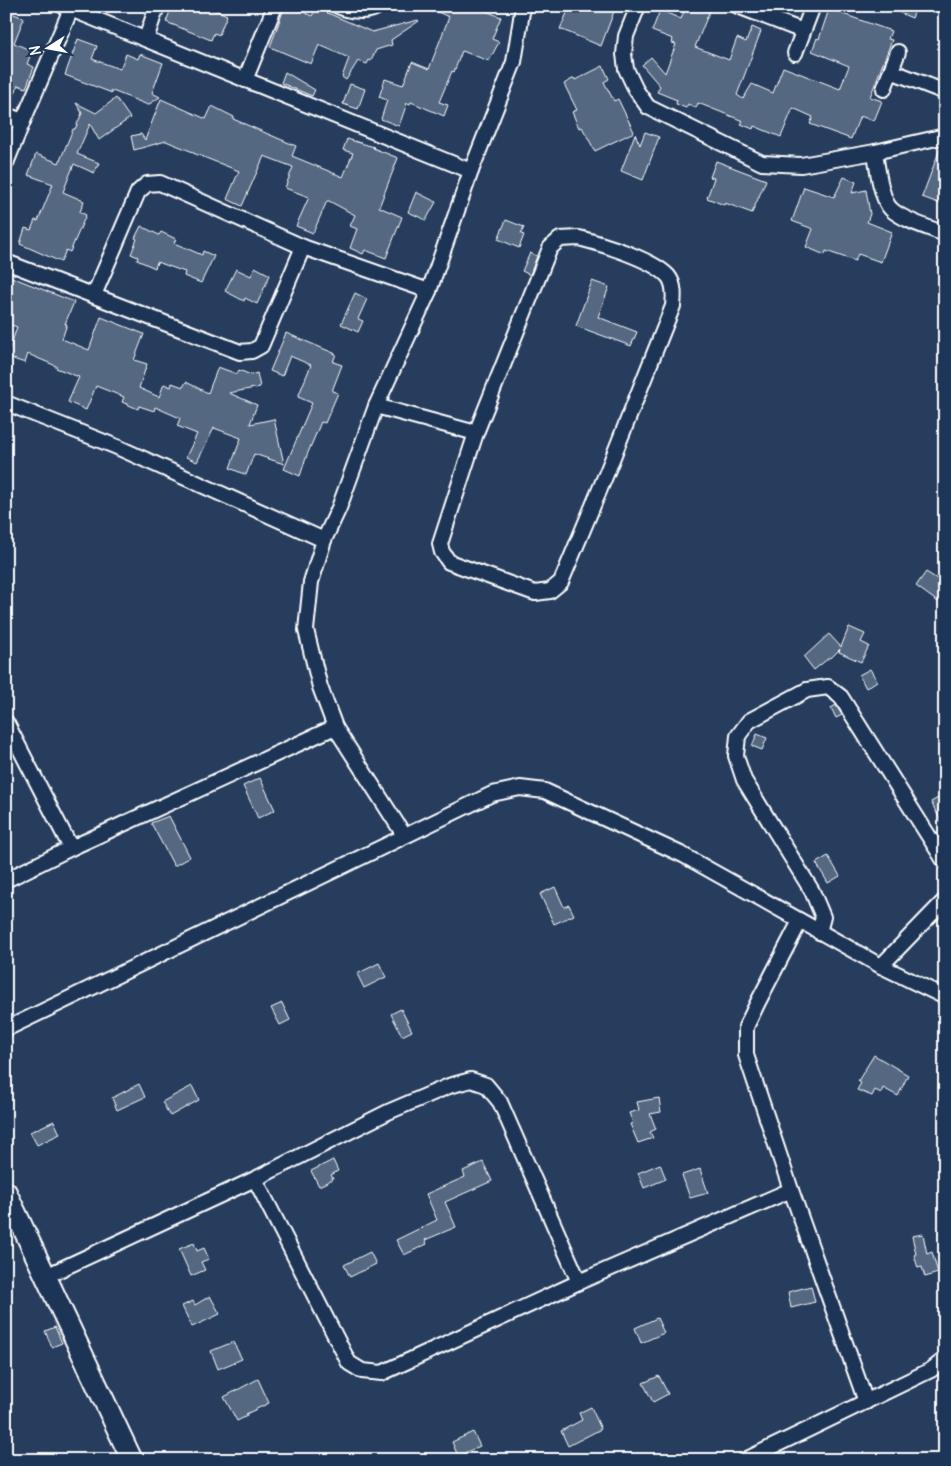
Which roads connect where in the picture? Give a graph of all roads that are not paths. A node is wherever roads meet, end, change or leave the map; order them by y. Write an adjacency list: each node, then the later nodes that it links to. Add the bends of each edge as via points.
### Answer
1 (158, 6): 11 (street)
2 (275, 6): 15 (street)
3 (338, 6): 4 (street, via 359,11)
4 (378, 6)
5 (523, 6): 23 (street, via 514,62)
6 (638, 6): 21 (street, via 626,36 624,54 632,83 648,107 762,163 801,165)
7 (738, 6): 10 (street)
8 (813, 6): 10 (street)
9 (67, 8): 11 (street); 19 (street)
10 (803, 31): 13 (street)
11 (146, 39): 15 (street)
12 (898, 52): 14 (street)
13 (795, 53)
14 (891, 71): 16 (street); 17 (street)
15 (246, 80): 23 (street)
16 (884, 89)
17 (945, 92)
18 (6, 115): 19 (street)
19 (23, 121): 22 (street)
20 (945, 136): 21 (street)
21 (875, 152): 24 (street, via 879,182 890,208 911,221)
22 (6, 163)
23 (471, 171): 27 (street)
24 (945, 234)
25 (303, 247): 27 (street); 28 (street, via 261,346 252,351 240,352); 28 (street, via 160,184 146,184 138,192)
26 (6, 262): 28 (street)
27 (429, 291): 30 (street)
28 (94, 295)
29 (6, 402): 32 (street, via 117,447)
30 (376, 406): 31 (street); 32 (street)
31 (476, 433): 31 (street, via 550,248 560,239 579,238 601,244 652,265 669,277 674,306 561,582 550,591 535,593 449,562 442,552 440,544)
32 (324, 540): 34 (street, via 311,582 306,630 320,686)
33 (6, 722): 36 (street)
34 (335, 727): 35 (street); 36 (street)
35 (404, 835): 40 (street, via 492,794 520,788 546,791 683,855); 44 (street)
36 (71, 848): 38 (street)
37 (945, 862): 41 (street, via 842,697 828,687 817,687 758,716 738,736 736,756 744,780 812,891 823,917)
38 (6, 880)
39 (945, 900): 42 (street)
40 (800, 921): 41 (street); 46 (street, via 746,1027 746,1056)
41 (818, 932): 42 (street)
42 (881, 966): 43 (street)
43 (945, 997)
44 (6, 1028)
45 (255, 1179): 48 (street); 49 (street, via 348,1363 362,1371 382,1373); 49 (street, via 388,1112 471,1080 486,1085 500,1102)
46 (791, 1190): 49 (street); 51 (street)
47 (6, 1192): 48 (street)
48 (46, 1276): 53 (street)
49 (579, 1282)
50 (945, 1359): 51 (street, via 931,1370)
51 (866, 1402): 52 (street)
52 (770, 1455): 54 (street)
53 (132, 1460)
54 (745, 1460)

